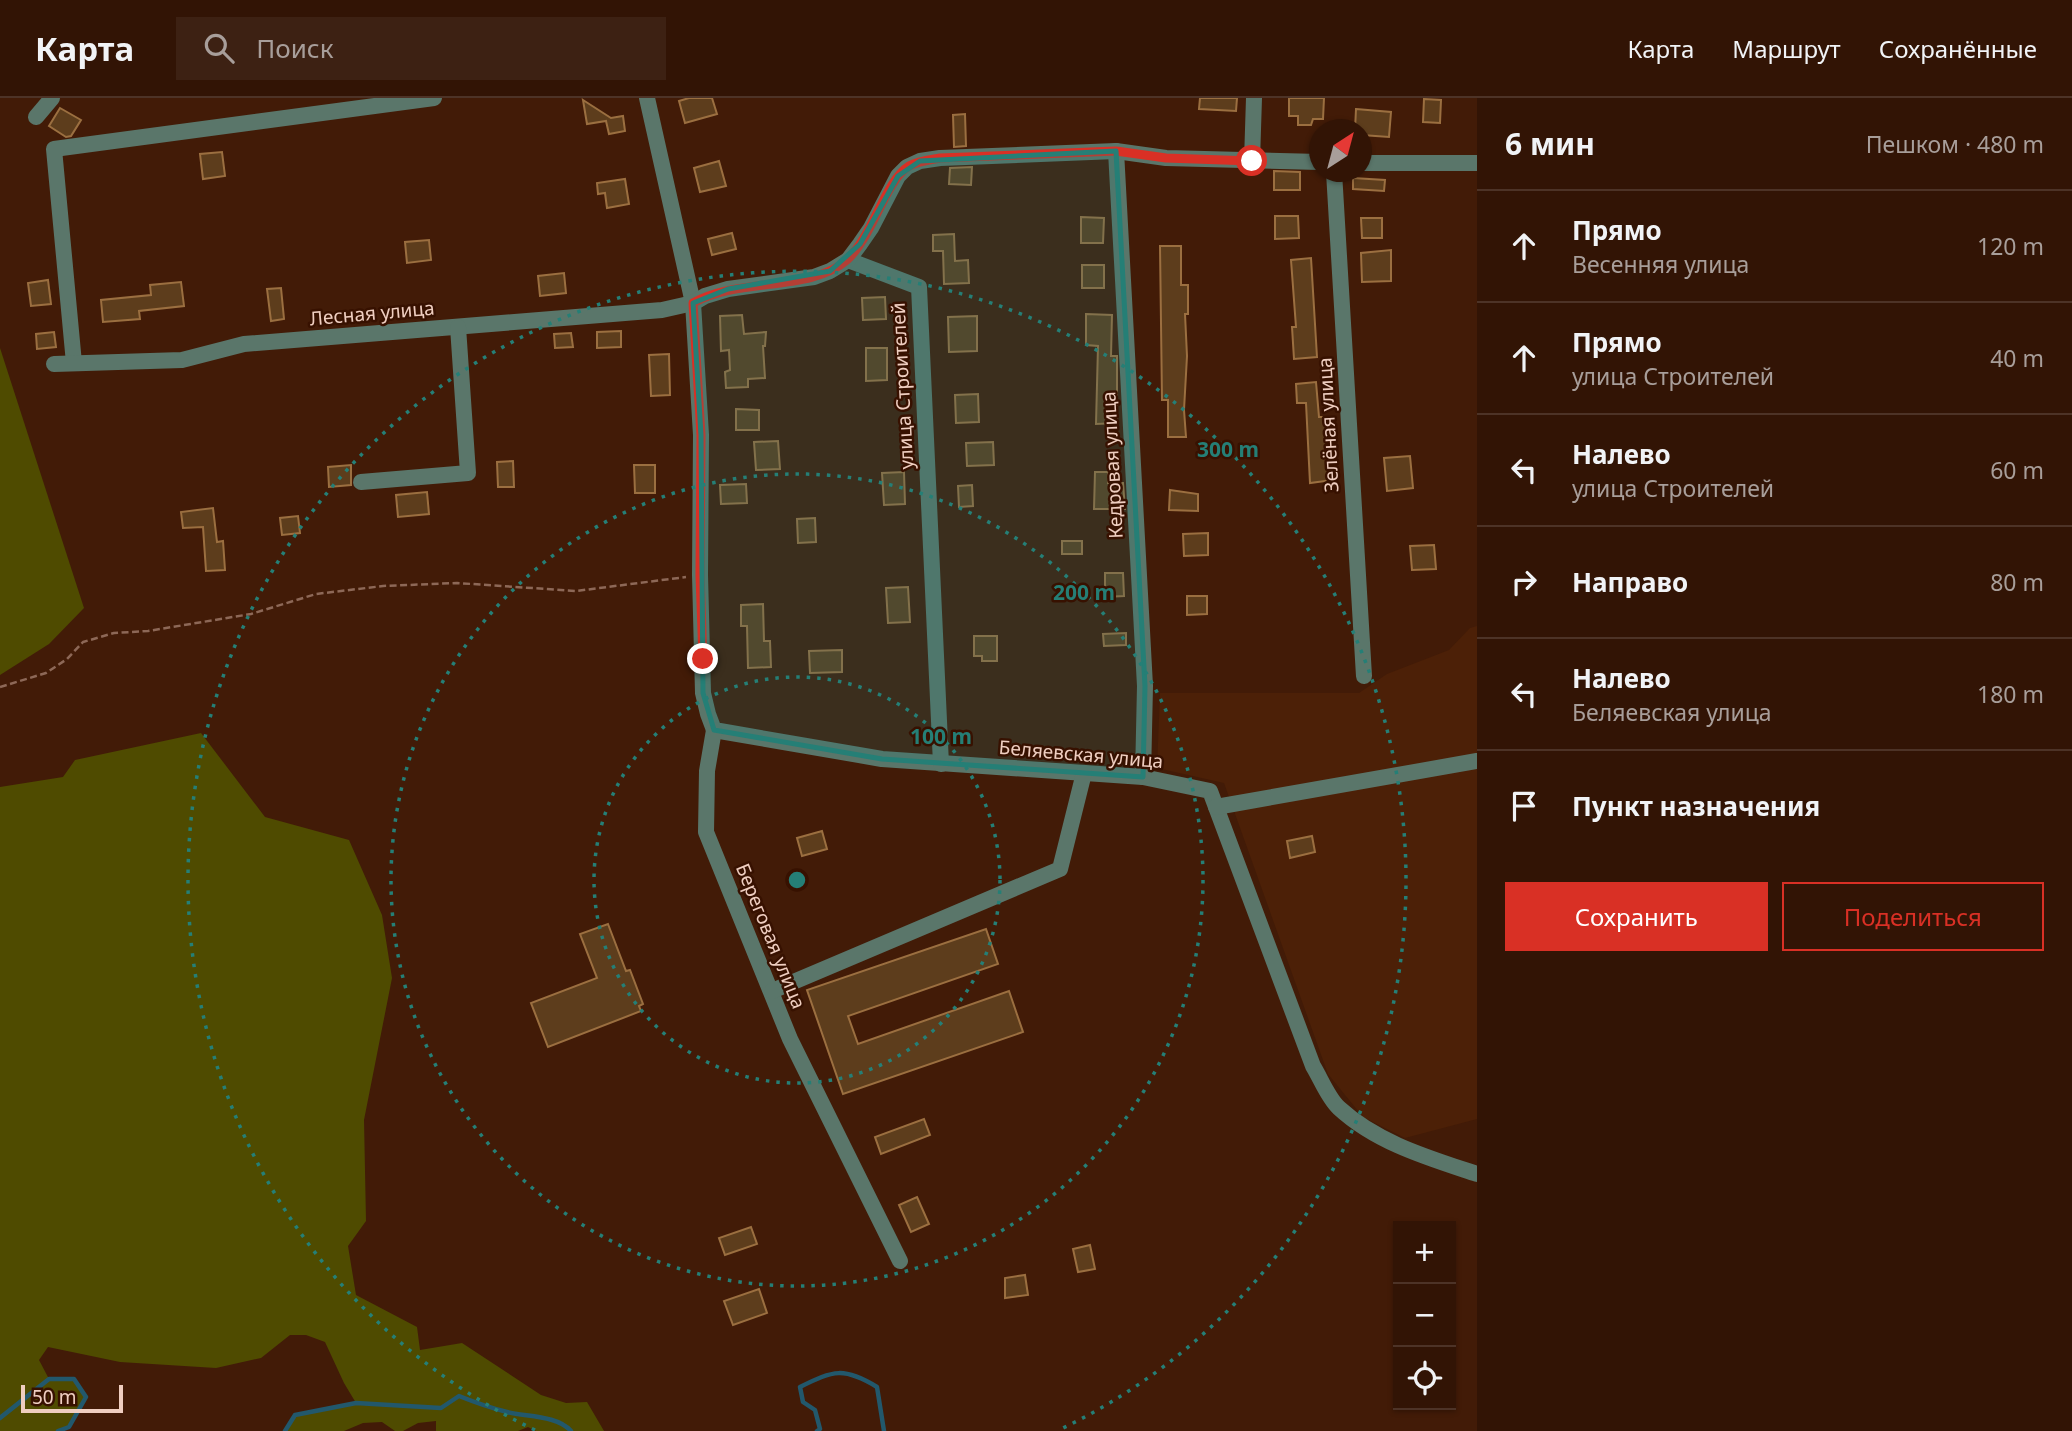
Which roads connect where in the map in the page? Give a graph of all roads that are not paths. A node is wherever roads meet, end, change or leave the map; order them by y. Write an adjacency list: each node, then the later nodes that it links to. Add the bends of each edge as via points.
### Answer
1 (52, 98): 5 (street)
2 (434, 98): 15 (street, via 54,149)
3 (647, 98): 13 (street)
4 (1254, 98): 7 (street)
5 (36, 117)
6 (1116, 151): 7 (street); 12 (street, via 920,161 907,167 891,186 871,228); 23 (street, Кедровая улица, via 1145,686)
7 (1252, 161): 8 (street)
8 (1309, 162)
9 (1372, 163): 10 (street)
10 (1477, 163)
11 (1335, 182): 18 (street, Зелёная улица)
12 (848, 260): 13 (street, Лесная улица, via 814,277); 21 (street, улица Строителей, via 919,287)
13 (692, 296): 14 (street, Лесная улица, via 662,310); 19 (street, via 701,435 704,693)
14 (458, 327): 15 (street, Лесная улица, via 244,344 182,360); 17 (street, via 468,473)
15 (74, 363): 16 (street, Лесная улица)
16 (54, 364)
17 (361, 482)
18 (1364, 676)
19 (714, 730): 21 (street, Беляевская улица, via 882,759); 25 (street, Береговая улица, via 704,805 706,832)
20 (1477, 761): 24 (street)
21 (941, 764): 22 (street, Беляевская улица)
22 (1084, 773): 23 (street, Беляевская улица); 25 (street, via 1060,869)
23 (1143, 777): 24 (street, Беляевская улица, via 1210,791)
24 (1216, 807): 26 (street, Беляевская улица, via 1313,1066 1337,1107 1378,1136)
25 (772, 990): 27 (street, Береговая улица, via 790,1039)
26 (1477, 1174)
27 (900, 1261)

